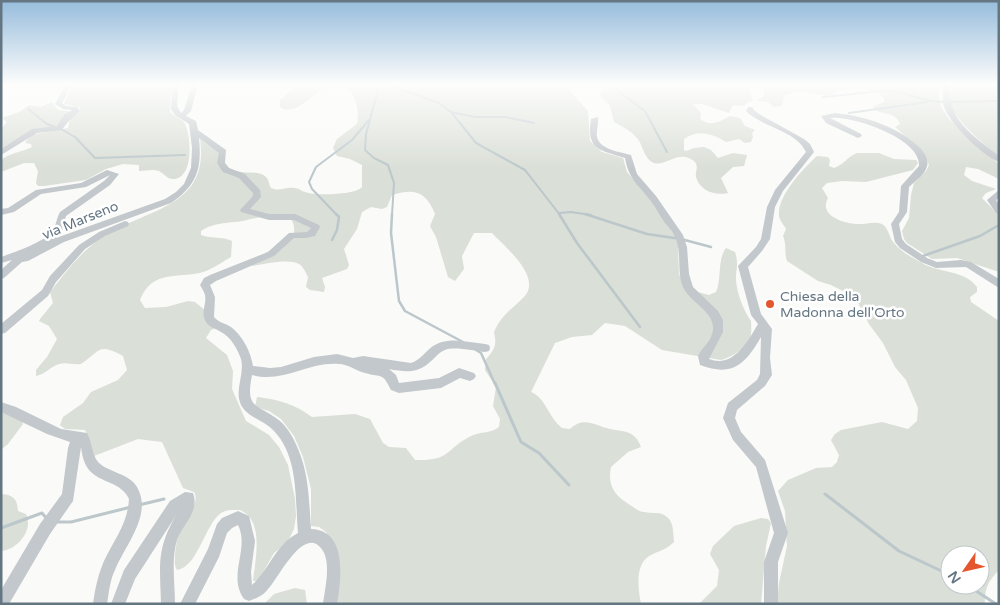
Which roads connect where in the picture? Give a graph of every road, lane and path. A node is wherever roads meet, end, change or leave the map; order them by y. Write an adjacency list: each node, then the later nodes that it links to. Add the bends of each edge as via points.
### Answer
1 (74, 112): 10 (street, via 63,125 54,130 35,131)
2 (177, 112): 6 (street)
3 (186, 112): 6 (street)
4 (751, 112): 20 (street, via 810,148 770,207 765,239 743,266 750,298)
5 (950, 112): 11 (street, via 954,120)
6 (183, 115): 8 (street, via 193,123)
7 (595, 119): 20 (street, via 594,143 628,157 634,176 678,233 683,245 684,276 689,289 712,309 719,320 718,333 703,356 704,362 727,367 754,344)
8 (194, 131): 13 (street, via 196,167 191,181 183,192); 24 (street, via 223,152 221,163 226,170 242,176 257,192 244,210 270,217 295,217 316,227 308,236 292,235 271,254 207,281 205,285 210,298 209,318 212,323 225,325 242,349)
9 (858, 136): 19 (street, via 825,116 841,114 880,125 919,151 924,159 922,169 905,186 903,212 895,224 898,240 903,246 930,263 968,264)
10 (1, 153)
11 (999, 160)
12 (999, 193): 14 (street, via 992,200)
13 (168, 201): 16 (street, via Marseno, via 61,240 31,257); 21 (street, via 166,205 114,228 82,247 45,293)
14 (999, 211)
15 (1, 212): 16 (street, via Marseno, via 11,210 42,191 83,185 108,172 116,174 63,214 53,236)
16 (20, 256): 17 (street); 18 (street)
17 (1, 260)
18 (1, 276)
19 (999, 284)
20 (763, 324): 35 (street, via 767,329 766,374 761,384 732,407 729,418 737,436 761,464 781,533 771,562)
21 (1, 330)
22 (485, 348): 23 (street, via 446,344 411,368)
23 (354, 362): 24 (street, via 336,359 262,373); 25 (street, via 361,368 386,373 399,388 441,383 459,374)
24 (247, 369): 28 (street, via 243,388 245,402 251,410 278,427 289,441 297,462)
25 (470, 376)
26 (1, 407): 27 (street, via 16,411 46,429)
27 (78, 438): 29 (street, via 68,496); 30 (street, via 85,439 88,458 96,468 126,484 136,503 132,521 108,567)
28 (306, 537): 33 (street, via 298,540 262,586 249,594 244,580 249,546 246,527 244,520 232,519 222,529); 34 (street, via 319,536 329,548 333,561)
29 (2, 604)
30 (100, 604)
31 (118, 604): 32 (street, via 129,575 175,506 188,498 187,510 169,549)
32 (168, 604)
33 (187, 604)
34 (330, 604)
35 (771, 604)

